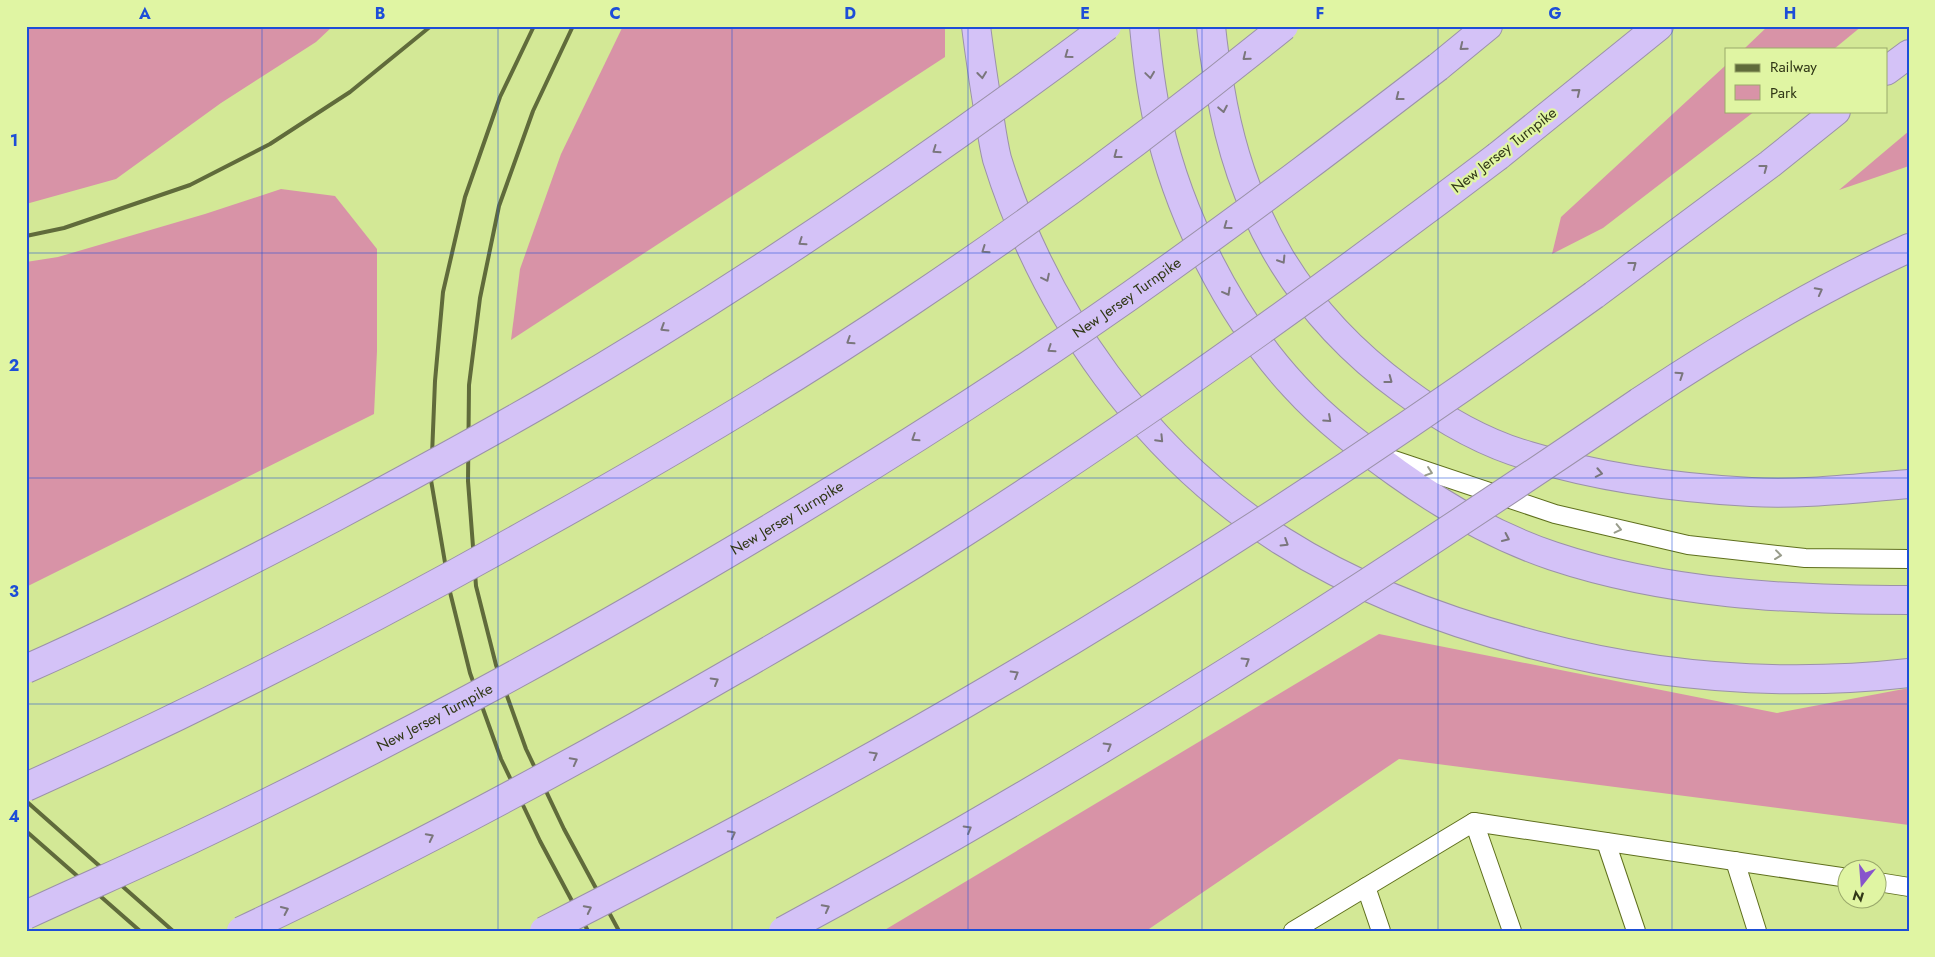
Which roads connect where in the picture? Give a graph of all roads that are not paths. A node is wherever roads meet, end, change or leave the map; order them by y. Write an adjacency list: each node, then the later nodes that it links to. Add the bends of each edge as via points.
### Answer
1 (976, 26): 15 (highway, one-way to 15, via 996,155 1008,190 1050,286 1107,379 1165,444 1225,500 1283,542)
2 (1107, 26): 17 (highway, one-way to 17, bridge, via 990,113 802,242 551,398 411,477 255,559)
3 (1144, 26): 12 (highway, one-way to 12, via 1153,98 1165,149 1192,225 1217,274 1242,318 1293,385)
4 (1212, 26): 13 (highway, one-way to 13, via 1233,152 1255,212 1274,246 1307,299 1338,335 1375,369 1432,412 1483,439 1529,456 1640,481 1753,492 1810,492)
5 (1284, 26): 19 (highway, one-way to 19, bridge, via 1068,192 909,303 762,398 601,493 440,582 272,670)
6 (1488, 26): 27 (highway, New Jersey Turnpike, one-way to 27, bridge, via 1313,163 1163,273 849,480 526,668 363,754 192,839)
7 (1659, 26): 28 (highway, New Jersey Turnpike, one-way to 7, bridge, via 472,816 642,724 805,630 956,537 1264,330 1498,156)
8 (1909, 54): 9 (highway)
9 (1888, 70)
10 (1835, 112): 29 (highway, one-way to 10, bridge, via 824,784 992,688 1230,542 1391,437 1594,294)
11 (1909, 248): 15 (highway, one-way to 11, bridge, via 1730,342 1818,292)
12 (1366, 451): 14 (lane, one-way to 14, via 1555,514 1688,545 1805,558); 16 (highway, one-way to 16, via 1474,522 1509,540 1608,572 1672,585 1737,593)
13 (1909, 484)
14 (1909, 559)
15 (1363, 586): 18 (highway, via 1463,625 1617,665 1677,673 1770,678 1835,679); 30 (highway, one-way to 15, bridge, via 954,838 1179,703)
16 (1909, 600)
17 (26, 669)
18 (1909, 673)
19 (26, 787)
20 (1474, 822): 21 (lane); 25 (lane); 33 (lane)
21 (1606, 842): 22 (lane); 34 (lane)
22 (1735, 861): 23 (lane); 35 (lane)
23 (1838, 876)
24 (1888, 884): 26 (lane)
25 (1366, 886): 31 (lane); 32 (lane)
26 (1909, 887)
27 (26, 914)
28 (241, 931)
29 (544, 931)
30 (783, 931)
31 (1293, 931)
32 (1381, 931)
33 (1512, 931)
34 (1636, 931)
35 (1757, 931)

